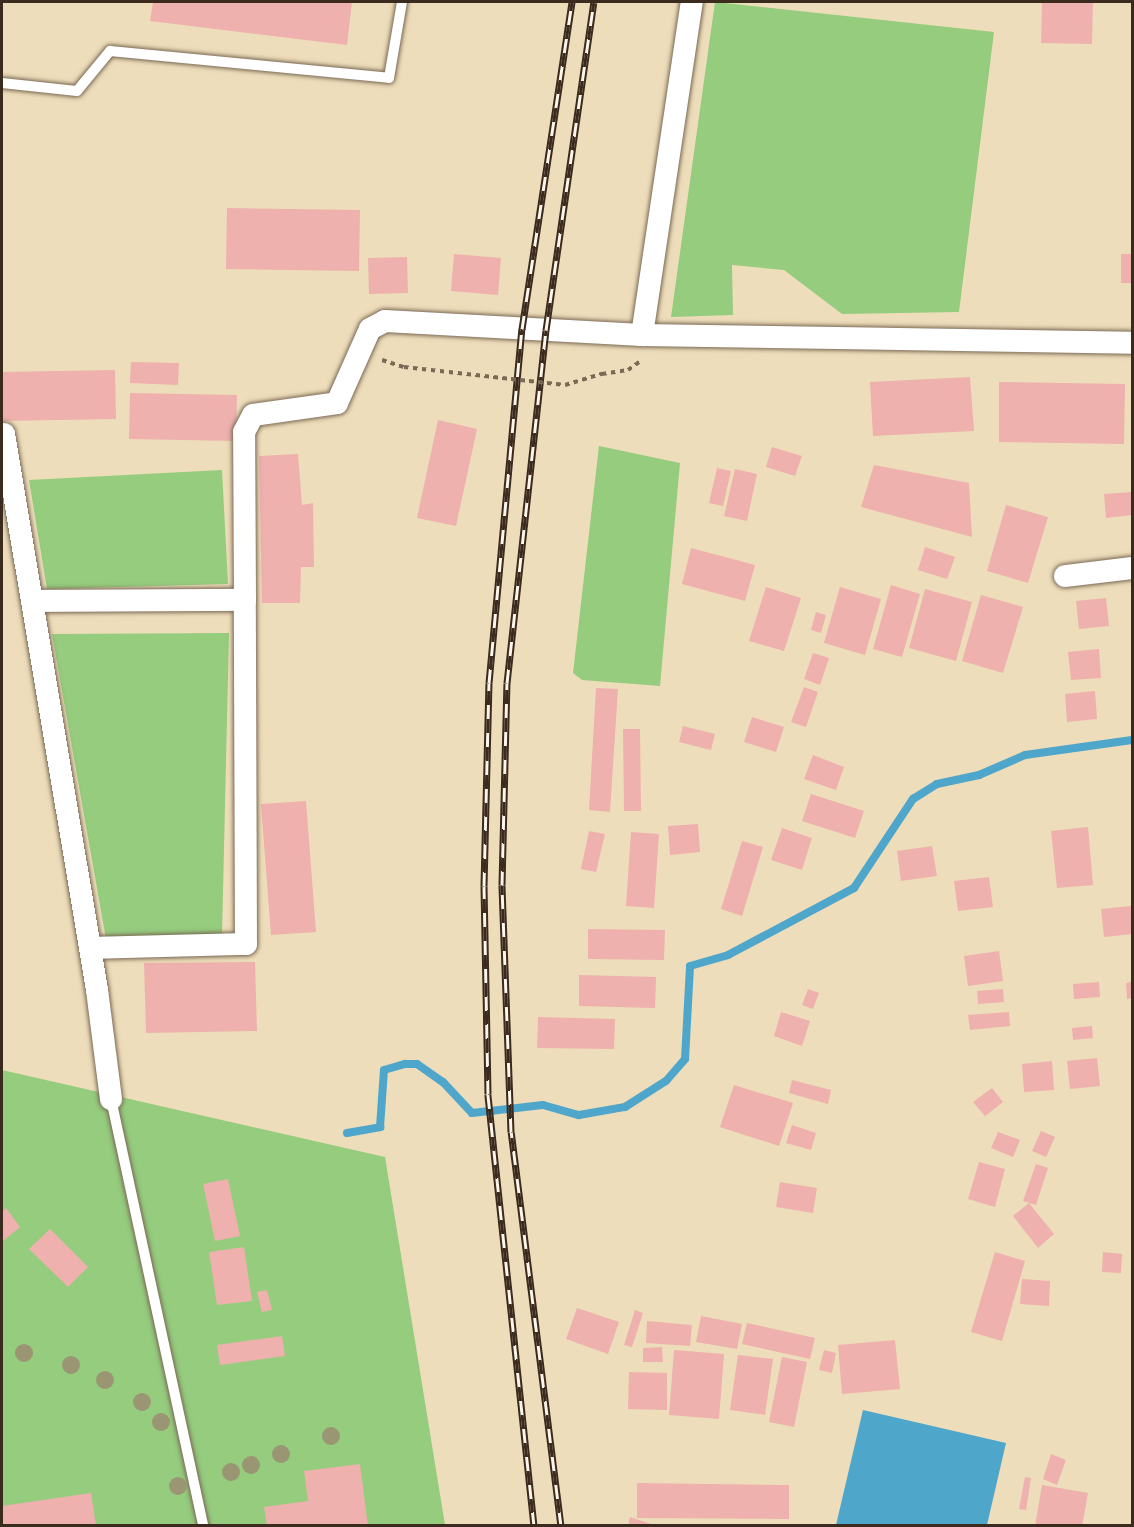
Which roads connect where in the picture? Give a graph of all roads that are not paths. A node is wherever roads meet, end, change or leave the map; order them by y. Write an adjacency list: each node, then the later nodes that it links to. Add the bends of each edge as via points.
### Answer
1 (402, 2): 3 (lane, via 389,78 110,51 77,91)
2 (692, 2): 4 (street)
3 (2, 83)
4 (642, 335): 5 (street); 9 (street, via 385,321 370,329 336,403 253,415 244,432)
5 (1132, 343)
6 (3, 434): 10 (street)
7 (1132, 568): 8 (street)
8 (1065, 576)
9 (245, 600): 10 (street); 11 (street, via 246,944)
10 (32, 601): 11 (street)
11 (90, 948): 12 (street)
12 (111, 1099): 13 (lane)
13 (203, 1526)

